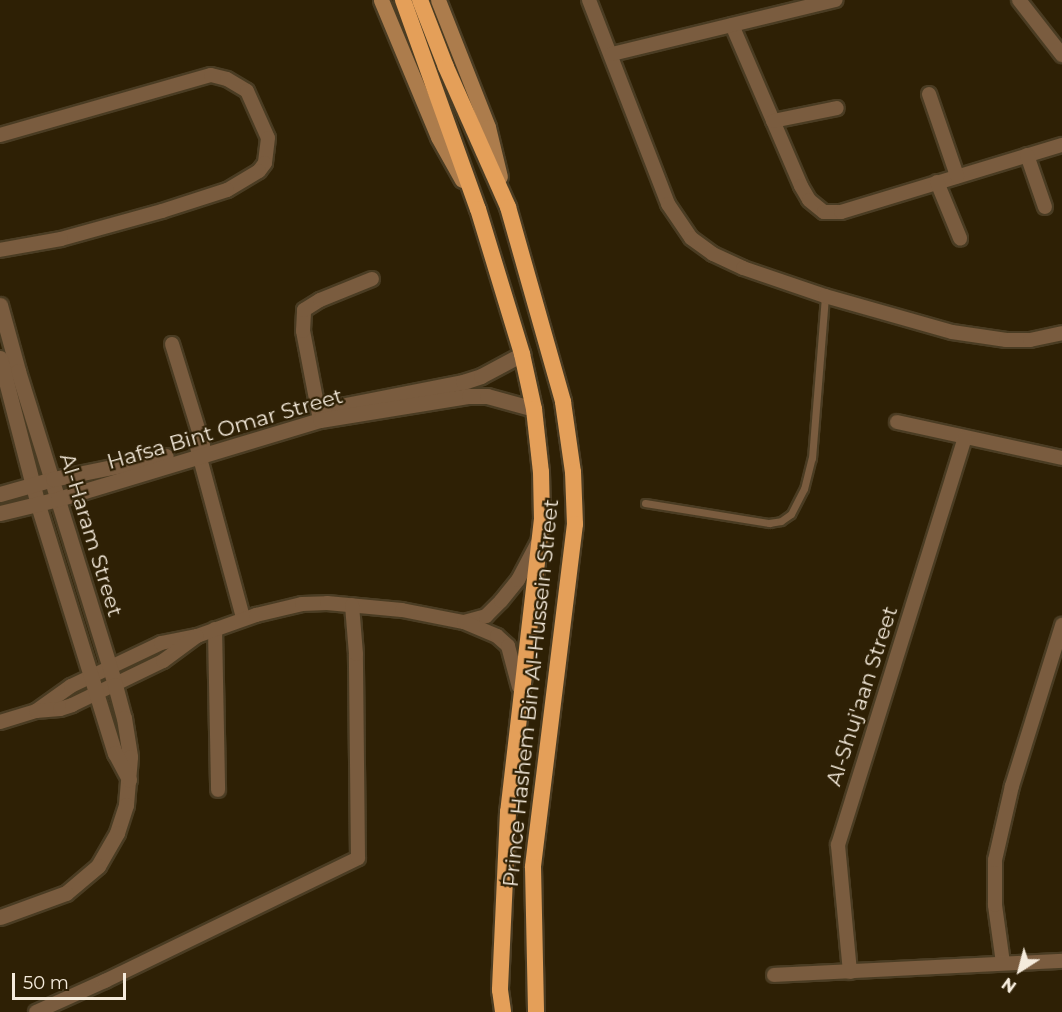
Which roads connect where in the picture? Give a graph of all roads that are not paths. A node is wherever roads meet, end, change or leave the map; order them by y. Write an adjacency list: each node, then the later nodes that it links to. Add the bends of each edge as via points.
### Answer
1 (381, 0): 21 (main road, Prince Hashem Bin Al-Hussein Street, via 438,137)
2 (402, 0): 21 (highway, Prince Hashem Bin Al-Hussein Street)
3 (420, 0): 19 (highway, Prince Hashem Bin Al-Hussein Street)
4 (438, 0): 19 (main road, Prince Hashem Bin Al-Hussein Street, via 488,127)
5 (589, 0): 9 (street)
6 (836, 0): 8 (street)
7 (1019, 0): 10 (street)
8 (732, 25): 9 (street); 13 (street)
9 (612, 54): 25 (street, via 668,204 691,238 742,268)
10 (1062, 55)
11 (929, 94): 17 (street)
12 (837, 108): 13 (street)
13 (773, 121): 18 (street, via 801,186 809,200 824,212 841,212)
14 (0, 135): 23 (street, via 211,75 247,91 268,138 265,163 259,171 227,189 162,212)
15 (1062, 145): 16 (street)
16 (1028, 155): 17 (street); 20 (street)
17 (957, 176): 18 (street)
18 (937, 182): 22 (street)
19 (508, 207): 68 (highway, Prince Hashem Bin Al-Hussein Street, via 562,402 573,482 574,524 533,867)
20 (1045, 207)
21 (478, 209): 29 (highway, Prince Hashem Bin Al-Hussein Street)
22 (960, 238)
23 (0, 250)
24 (372, 279): 33 (street, via 304,309 303,331)
25 (825, 296): 27 (street, via 982,338 1030,340); 42 (lane, via 812,458 804,489 791,514 769,523)
26 (0, 305): 31 (street, Al-Haram Street)
27 (1062, 333)
28 (171, 344): 36 (street)
29 (522, 354): 32 (highway, Prince Hashem Bin Al-Hussein Street); 33 (street, Hafsa Bint Omar Street, via 463,382)
30 (0, 358): 31 (street, Al-Haram Street)
31 (11, 373): 38 (street, Al-Haram Street); 39 (street, Al-Haram Street)
32 (534, 409): 33 (street, Hafsa Bint Omar Street, via 487,396 469,396); 45 (highway, Prince Hashem Bin Al-Hussein Street, via 541,472)
33 (320, 415): 36 (street, Hafsa Bint Omar Street)
34 (897, 422): 35 (street)
35 (965, 438): 37 (street); 64 (street, Al-Shuj'aan Street, via 838,845)
36 (199, 449): 38 (street, Hafsa Bint Omar Street); 41 (street, Hafsa Bint Omar Street); 47 (street)
37 (1062, 458)
38 (53, 479): 39 (street, Hafsa Bint Omar Street); 41 (street, Al-Haram Street)
39 (33, 485): 40 (street, Hafsa Bint Omar Street); 43 (street, Al-Haram Street)
40 (0, 494)
41 (58, 500): 43 (street, Hafsa Bint Omar Street); 52 (street, Al-Haram Street)
42 (645, 503)
43 (38, 505): 44 (street, Hafsa Bint Omar Street); 53 (street, Al-Haram Street)
44 (0, 513)
45 (539, 540): 48 (street, via 518,580 501,601 486,616); 56 (highway, Prince Hashem Bin Al-Hussein Street)
46 (352, 605): 47 (street, via 302,604); 48 (street); 66 (street, via 358,858)
47 (243, 618): 50 (street)
48 (464, 622): 56 (street, via 508,645)
49 (1062, 625): 63 (street, via 1011,786 995,860 995,905)
50 (215, 629): 51 (street); 60 (street)
51 (197, 636): 52 (street, via 161,643); 54 (street, via 163,661)
52 (109, 667): 53 (street); 54 (street, Al-Haram Street)
53 (92, 675): 55 (street, Al-Haram Street); 57 (street, via 53,696)
54 (115, 685): 55 (street); 59 (street, Al-Haram Street, via 129,746)
55 (99, 693): 57 (street, via 60,709); 59 (street, Al-Haram Street, via 116,753)
56 (521, 693): 67 (highway, Prince Hashem Bin Al-Hussein Street, via 508,812 500,990)
57 (36, 711): 58 (street)
58 (0, 722)
59 (129, 779): 61 (street, Al-Haram Street, via 117,834 91,874 66,893)
60 (218, 790)
61 (0, 917)
62 (1062, 961): 63 (street)
63 (1003, 963): 64 (street)
64 (850, 972): 65 (street)
65 (774, 975)
66 (36, 1012)
67 (503, 1012)
68 (536, 1012)

